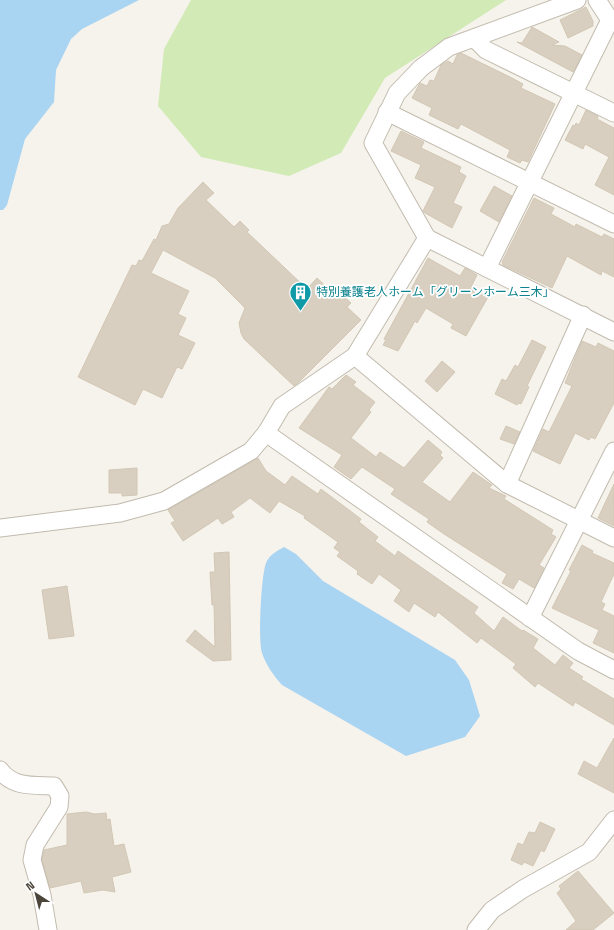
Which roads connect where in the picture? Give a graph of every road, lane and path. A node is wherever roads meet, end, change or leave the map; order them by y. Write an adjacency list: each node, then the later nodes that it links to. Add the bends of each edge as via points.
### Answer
1 (578, 0): 3 (street)
2 (597, 0): 4 (street, via 610,20)
3 (474, 38): 4 (street, via 486,50); 5 (street, via 449,47 421,68 397,93)
4 (574, 93): 6 (street); 7 (street)
5 (388, 112): 7 (street); 9 (street, via 373,143)
6 (614, 113)
7 (529, 182): 8 (street); 10 (street)
8 (614, 224)
9 (427, 238): 10 (street); 13 (street)
10 (487, 268): 11 (street)
11 (583, 315): 12 (street); 16 (street)
12 (614, 332)
13 (355, 356): 14 (street, via 282,406); 16 (street)
14 (266, 433): 18 (street, via 251,451 164,501 120,513); 20 (street)
15 (614, 451): 17 (street)
16 (507, 484): 17 (street)
17 (579, 521): 19 (street); 20 (street)
18 (0, 528)
19 (614, 538)
20 (530, 618): 21 (street, via 578,652)
21 (614, 670)
22 (0, 770): 24 (street, via 6,779 20,784 54,786 60,796 59,807 35,845 32,860)
23 (614, 820): 25 (street, via 589,852 523,889 492,910)
24 (48, 930)
25 (476, 930)

